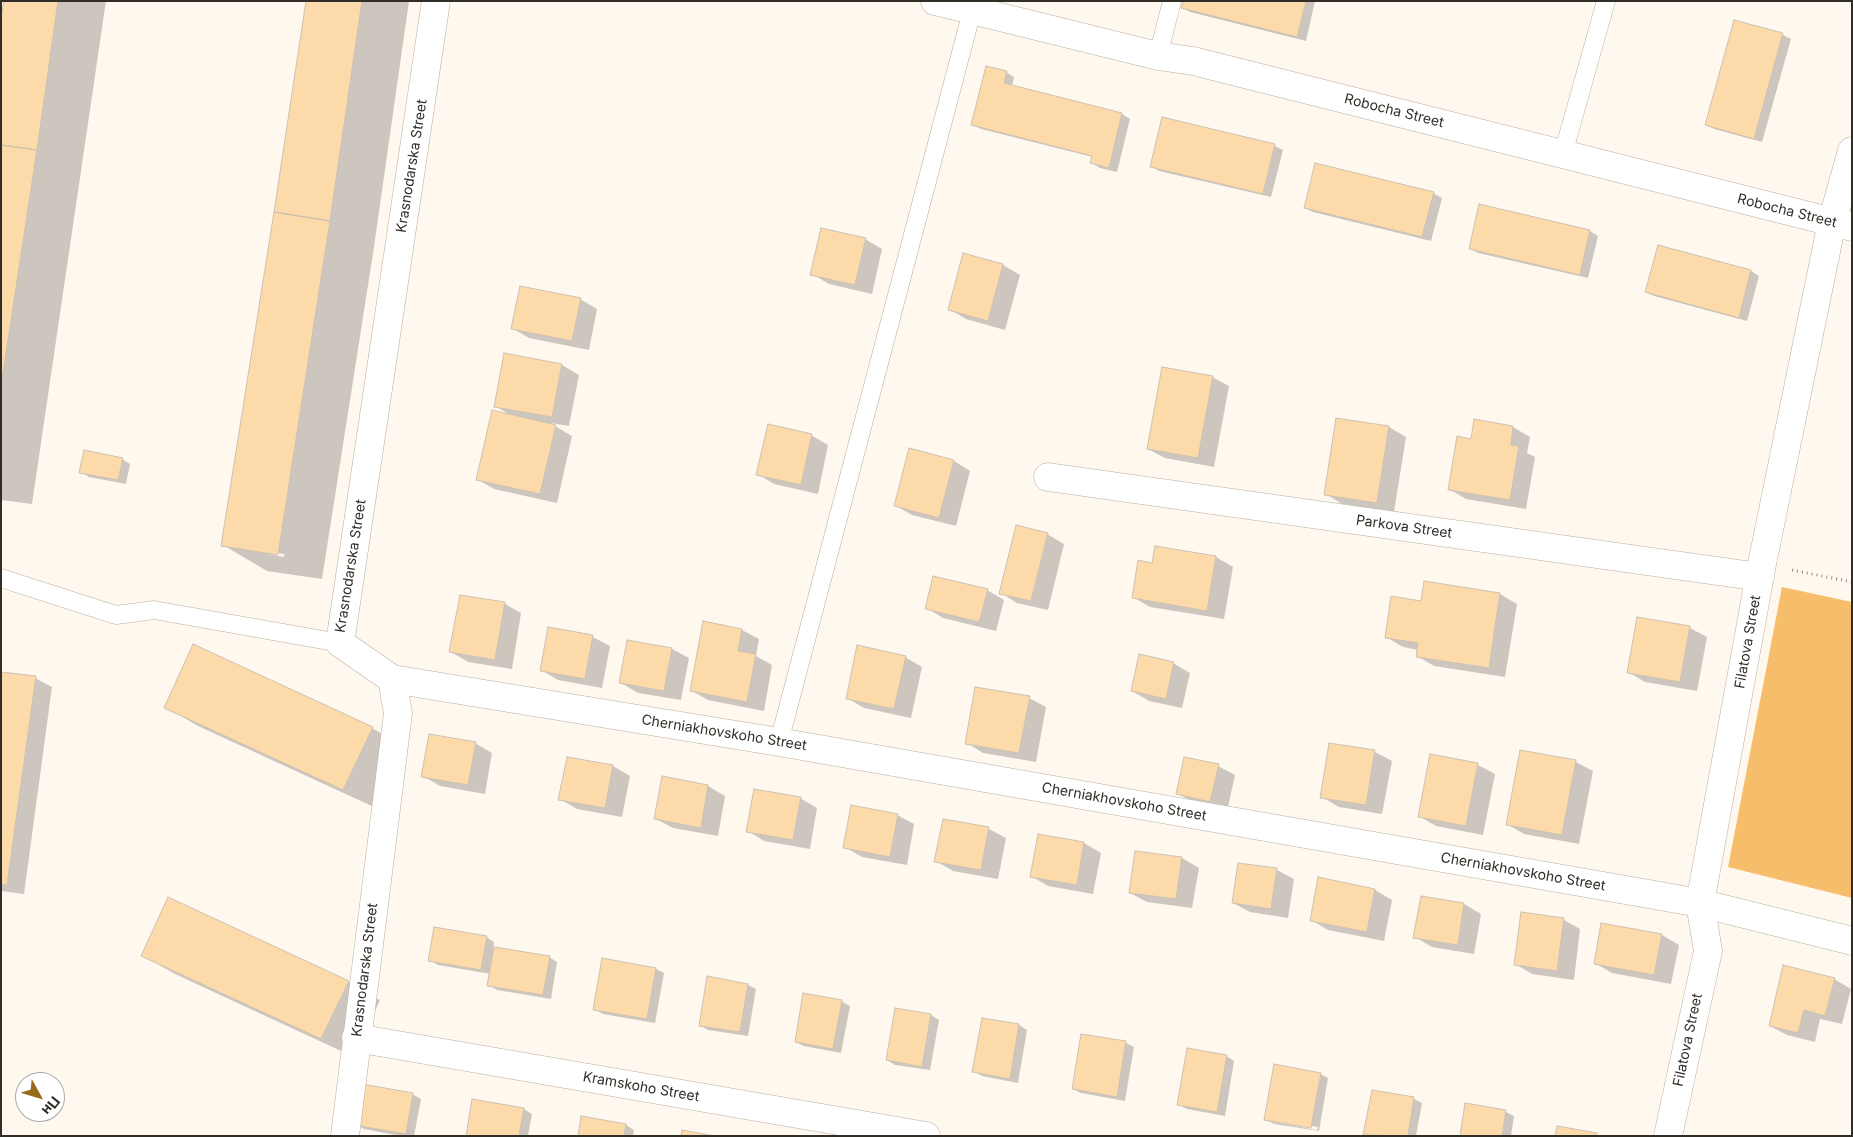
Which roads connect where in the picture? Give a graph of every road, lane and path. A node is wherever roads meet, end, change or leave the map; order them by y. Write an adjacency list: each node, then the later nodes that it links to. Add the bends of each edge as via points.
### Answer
1 (436, 1): 14 (street, Krasnodarska Street)
2 (935, 1): 5 (street, Robocha Street)
3 (1172, 1): 6 (lane)
4 (1606, 1): 8 (lane)
5 (972, 11): 6 (street, Robocha Street); 16 (lane)
6 (1158, 56): 8 (street, Robocha Street, via 1194,61)
7 (1852, 151): 9 (street, Filatova Street)
8 (1563, 154): 9 (street, Robocha Street)
9 (1842, 225): 11 (street, Filatova Street)
10 (1048, 477): 11 (street, Parkova Street)
11 (1761, 571): 13 (path); 17 (street, Filatova Street)
12 (1, 578): 14 (lane, via 116,615 154,610)
13 (1852, 582)
14 (340, 644): 15 (street, Krasnodarska Street)
15 (392, 679): 16 (street, Cherniakhovskoho Street); 19 (street, Krasnodarska Street, via 398,713)
16 (779, 742): 17 (street, Cherniakhovskoho Street)
17 (1700, 903): 18 (street, Cherniakhovskoho Street); 22 (street, Filatova Street, via 1708,951)
18 (1852, 942)
19 (356, 1038): 20 (street, Krasnodarska Street); 21 (street, Kramskoho Street)
20 (345, 1136)
21 (926, 1136)
22 (1668, 1136)

